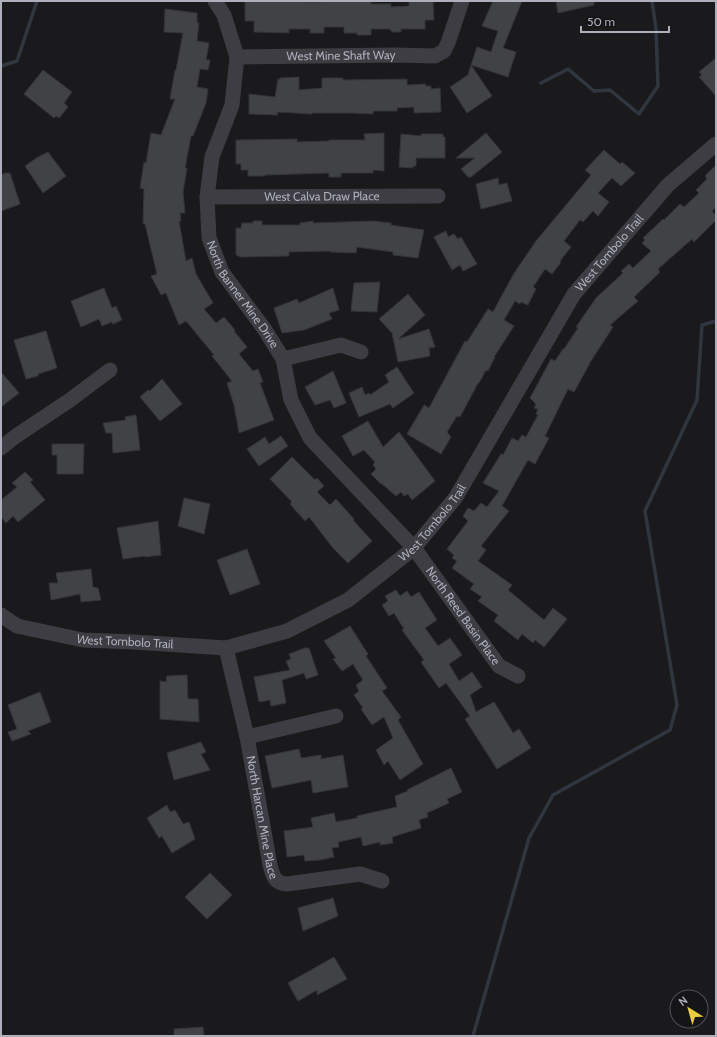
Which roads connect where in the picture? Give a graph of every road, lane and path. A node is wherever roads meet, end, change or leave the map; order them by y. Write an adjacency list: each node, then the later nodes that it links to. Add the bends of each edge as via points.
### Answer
1 (214, 1): 3 (street, North Banner Mine Drive, via 224,15)
2 (462, 1): 3 (street, West Mine Shaft Way, via 444,51 434,56 396,54)
3 (237, 57): 6 (street, North Banner Mine Drive, via 232,105 212,157)
4 (716, 144): 11 (street, West Tombolo Trail, via 668,185 574,294 456,497)
5 (438, 196): 6 (street, West Calva Draw Place)
6 (207, 197): 8 (street, North Banner Mine Drive, via 209,238 222,272)
7 (361, 352): 8 (street, via 341,345)
8 (283, 359): 11 (street, North Banner Mine Drive, via 291,400 310,438)
9 (110, 370): 10 (street)
10 (1, 448)
11 (414, 548): 13 (street, West Tombolo Trail, via 348,600 287,631); 14 (street, North Reed Basin Place, via 499,666)
12 (1, 615): 13 (street, West Tombolo Trail, via 17,626 83,640)
13 (226, 648): 16 (street, North Harcan Mine Place)
14 (518, 676)
15 (336, 716): 16 (street)
16 (247, 736): 17 (street, North Harcan Mine Place, via 270,865 275,880 287,884 360,874)
17 (382, 881)

